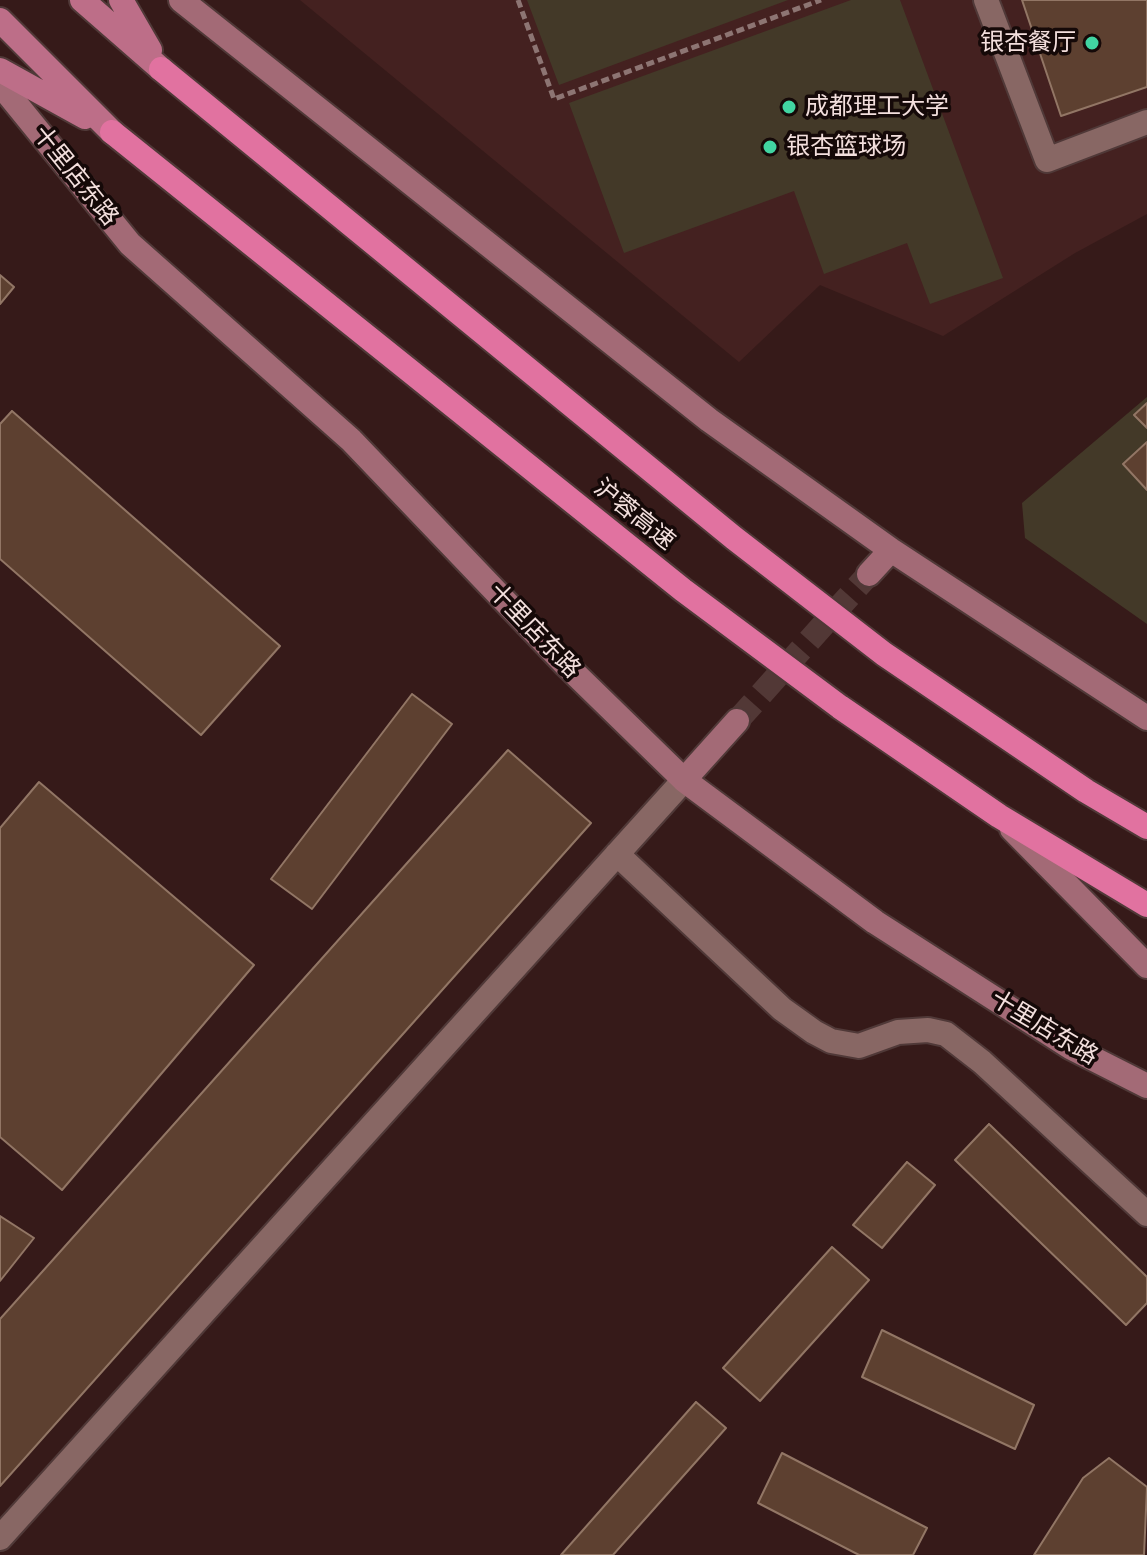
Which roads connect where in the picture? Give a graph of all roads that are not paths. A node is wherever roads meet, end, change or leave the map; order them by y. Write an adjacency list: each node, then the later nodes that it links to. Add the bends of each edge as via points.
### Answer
1 (82, 0): 6 (main road)
2 (121, 0): 6 (main road)
3 (181, 0): 11 (street, via 709,420)
4 (986, 0): 9 (street, via 1047,160)
5 (0, 20): 10 (main road)
6 (161, 69): 17 (highway, 沪蓉高速, via 734,538 884,654)
7 (0, 70): 10 (main road)
8 (0, 84): 15 (street, 十里店东路, via 130,244 351,440)
9 (1147, 122)
10 (112, 132): 16 (highway, 沪蓉高速, via 683,590)
11 (891, 550): 12 (street); 13 (street)
12 (869, 574)
13 (1147, 718)
14 (737, 721): 15 (street)
15 (684, 780): 18 (street); 21 (street, 十里店东路, via 875,922 1070,1047)
16 (999, 816): 19 (highway, 沪蓉高速); 20 (street)
17 (1147, 827)
18 (617, 854): 22 (street, via 782,1009 814,1032 859,1046 898,1032 946,1034); 23 (street)
19 (1147, 905)
20 (1147, 966)
21 (1147, 1086)
22 (1147, 1214)
23 (0, 1538)

